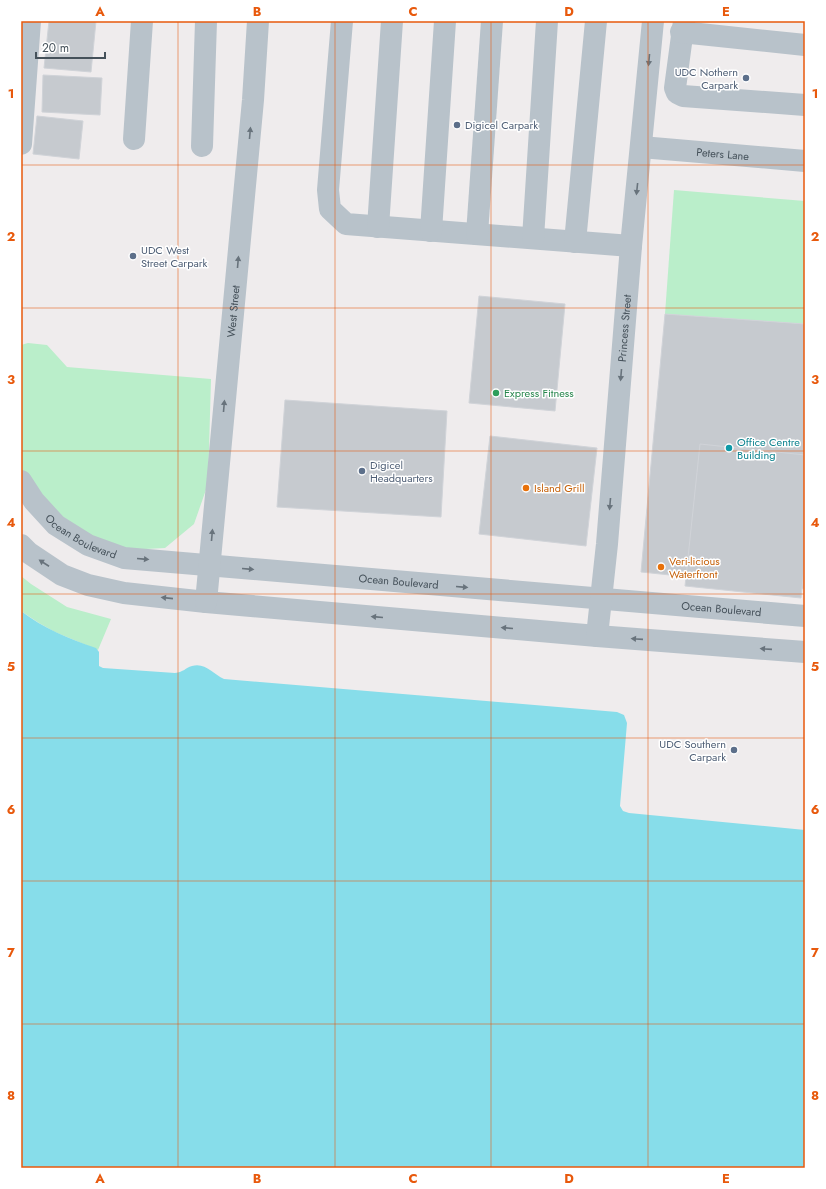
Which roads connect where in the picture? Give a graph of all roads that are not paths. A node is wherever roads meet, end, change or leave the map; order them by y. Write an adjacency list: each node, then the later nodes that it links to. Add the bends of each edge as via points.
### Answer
1 (30, 21): 16 (street)
2 (142, 21): 15 (street)
3 (206, 21): 17 (street)
4 (258, 21): 28 (street, West Street, one-way to 4)
5 (342, 21): 20 (street, via 328,190 330,209 346,224)
6 (392, 21): 20 (street)
7 (445, 21): 21 (street)
8 (492, 21): 22 (street)
9 (547, 21): 23 (street)
10 (596, 21): 24 (street)
11 (653, 21): 18 (street, Princess Street, one-way to 18)
12 (683, 27): 13 (street); 14 (street, via 675,88 677,93 683,96)
13 (805, 45)
14 (805, 106)
15 (134, 139)
16 (21, 144)
17 (202, 146)
18 (641, 148): 19 (street, Peters Lane); 25 (street, Princess Street, one-way to 25)
19 (805, 161)
20 (378, 227): 21 (street)
21 (431, 231): 22 (street)
22 (477, 234): 23 (street)
23 (533, 238): 24 (street)
24 (575, 242): 25 (street)
25 (631, 246): 29 (street, Princess Street, one-way to 29)
26 (21, 481): 28 (street, Ocean Boulevard, one-way to 28, via 34,501 56,525 88,545 124,558)
27 (21, 545): 30 (street, one-way to 27, via 124,593 88,585 62,575)
28 (210, 565): 29 (street, Ocean Boulevard, one-way to 29); 30 (street, West Street)
29 (601, 599): 31 (street, Ocean Boulevard); 32 (street, Princess Street)
30 (206, 602): 32 (street, one-way to 30)
31 (805, 616)
32 (597, 636): 33 (street, one-way to 32)
33 (805, 652)

